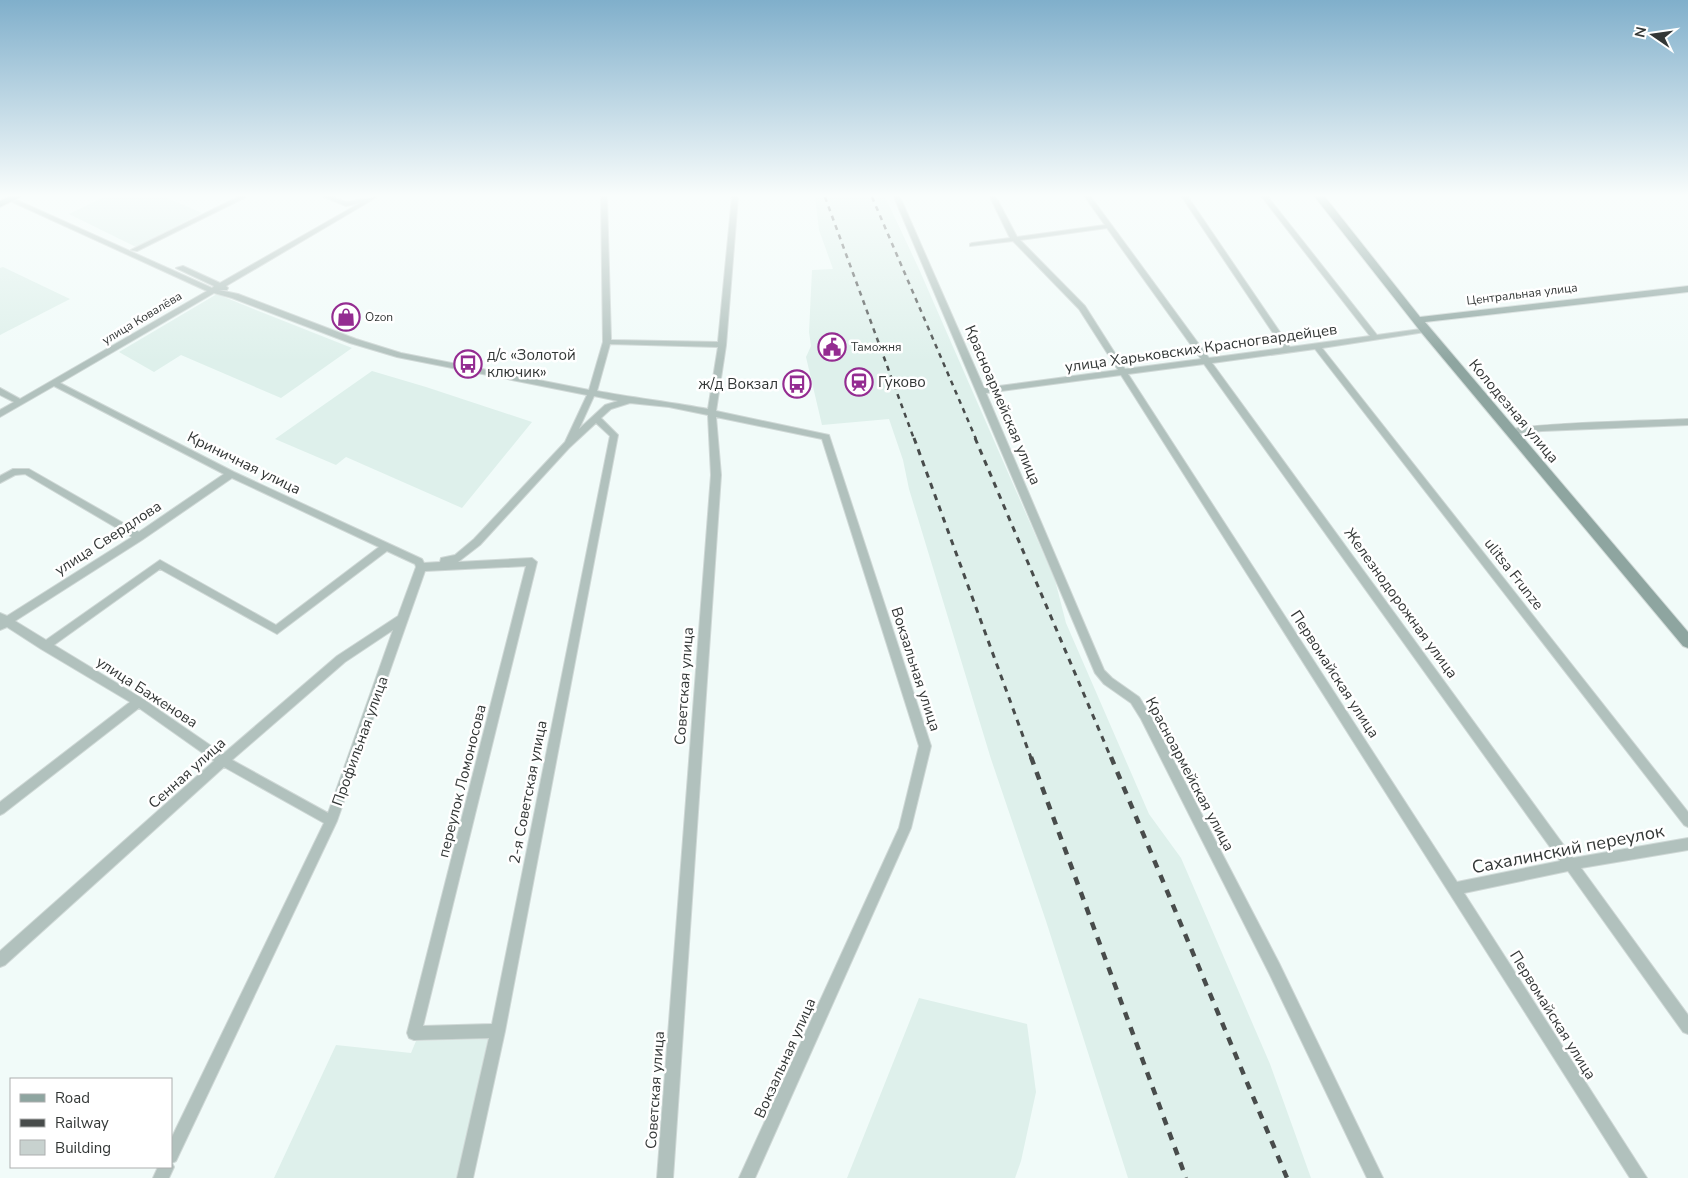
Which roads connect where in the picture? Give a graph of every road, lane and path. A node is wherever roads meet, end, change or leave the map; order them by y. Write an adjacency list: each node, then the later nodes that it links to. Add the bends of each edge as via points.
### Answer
1 (129, 252): 14 (street)
2 (140, 252): 12 (street)
3 (278, 252): 12 (street, улица Ковалёва)
4 (605, 252): 18 (street)
5 (730, 252): 19 (street, Советская улица)
6 (921, 252): 26 (street, Красноармейская улица)
7 (1028, 252): 23 (street, Первомайская улица, via 1082,308)
8 (1129, 252): 22 (street, Железнодорожная улица)
9 (1223, 252): 21 (street)
10 (1309, 252): 17 (street)
11 (1364, 252): 16 (main road, Колодезная улица)
12 (220, 285): 14 (street, улица Ковалёва); 15 (street)
13 (1688, 289): 16 (street, Центральная улица, via 1572,301)
14 (211, 290): 15 (street); 24 (street, улица Ковалёва)
15 (235, 296): 27 (street, via 309,326 400,355)
16 (1422, 325): 17 (street, улица Харьковских Красногвардейцев); 34 (main road, Колодезная улица)
17 (1376, 337): 20 (street, улица Харьковских Красногвардейцев)
18 (607, 342): 19 (street); 27 (street)
19 (722, 344): 30 (street, Советская улица)
20 (1317, 346): 21 (street, улица Харьковских Красногвардейцев); 50 (street, ulitsa Frunze)
21 (1288, 350): 22 (street, улица Харьковских Красногвардейцев)
22 (1207, 361): 23 (street, улица Харьковских Красногвардейцев); 52 (street, Железнодорожная улица)
23 (1124, 372): 26 (street, улица Харьковских Красногвардейцев); 53 (street, Первомайская улица)
24 (54, 383): 29 (street, улица Ковалёва); 37 (street, Криничная улица)
25 (0, 391): 29 (street)
26 (981, 391): 61 (street, Красноармейская улица, via 1100,672 1135,700 1145,716 1274,968)
27 (592, 393): 28 (street); 36 (street)
28 (628, 400): 30 (street); 32 (street, via 608,408)
29 (20, 402): 31 (street, улица Ковалёва)
30 (712, 413): 59 (street, Советская улица, via 716,476); 60 (street, Вокзальная улица, via 826,437 925,746 905,828)
31 (0, 414)
32 (597, 419): 36 (street); 56 (street, 2-я Советская улица, via 614,435)
33 (1684, 422): 34 (street); 35 (street)
34 (1511, 431): 44 (main road, Колодезная улица)
35 (1688, 431)
36 (566, 446): 41 (street, via 471,548 458,558)
37 (231, 474): 39 (street, улица Свердлова); 40 (street, Криничная улица)
38 (0, 480): 39 (street, via 13,472 26,471)
39 (139, 537): 43 (street, улица Свердлова)
40 (386, 547): 41 (street, Криничная улица, via 418,562); 45 (street, via 277,630 160,564)
41 (421, 567): 42 (street, Профильная улица); 56 (street, переулок Ломоносова, via 532,562 414,1034)
42 (404, 618): 47 (street, Сенная улица, via 340,659); 49 (street, Профильная улица)
43 (2, 622): 45 (street, улица Баженова)
44 (1688, 642)
45 (45, 646): 46 (street, улица Баженова)
46 (139, 702): 47 (street, улица Баженова); 48 (street)
47 (223, 761): 49 (street, улица Баженова); 54 (street, Сенная улица)
48 (0, 809)
49 (331, 821): 57 (street, Профильная улица)
50 (1688, 821)
51 (1688, 844): 52 (street, Сахалинский переулок)
52 (1572, 864): 53 (street, Сахалинский переулок); 55 (street, Железнодорожная улица)
53 (1455, 888): 62 (street, Первомайская улица)
54 (0, 960)
55 (1688, 1028)
56 (498, 1031): 58 (street, 2-я Советская улица)
57 (172, 1154)
58 (465, 1178)
59 (665, 1178)
60 (747, 1178)
61 (1375, 1178)
62 (1639, 1178)

